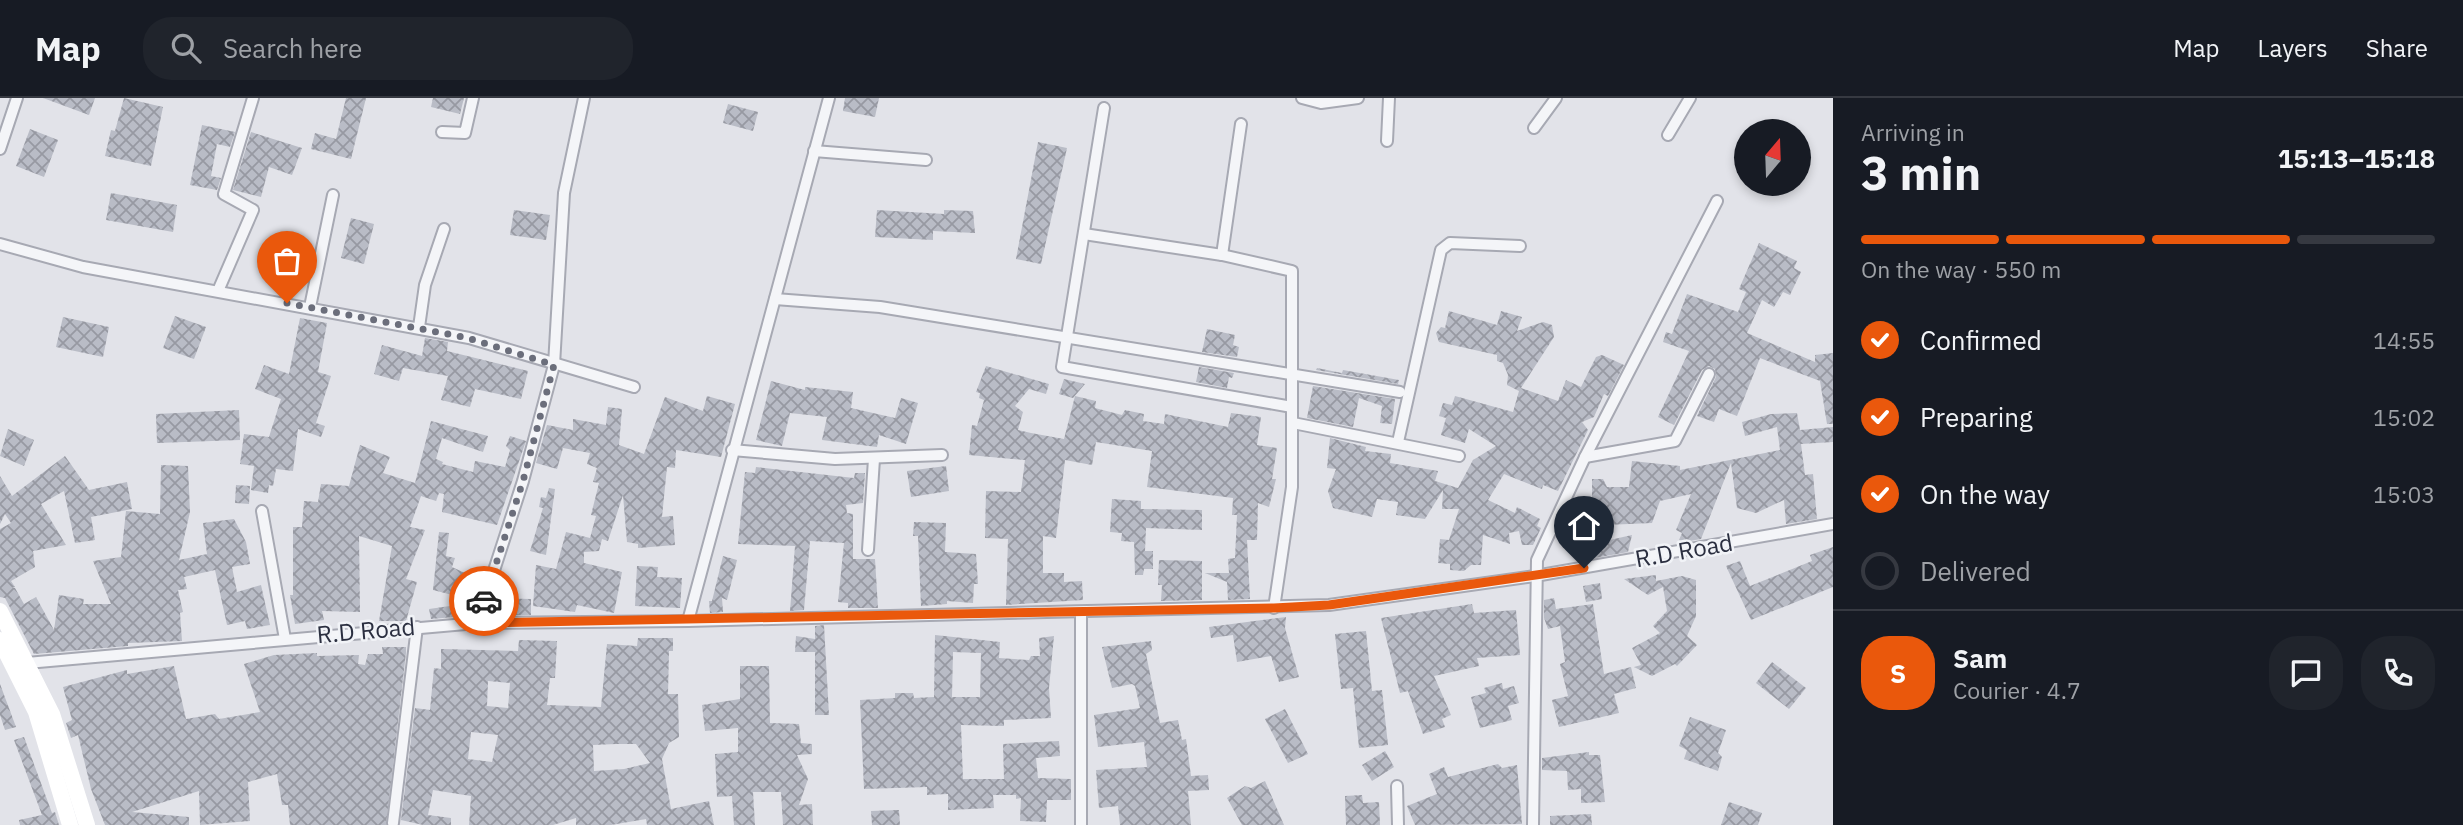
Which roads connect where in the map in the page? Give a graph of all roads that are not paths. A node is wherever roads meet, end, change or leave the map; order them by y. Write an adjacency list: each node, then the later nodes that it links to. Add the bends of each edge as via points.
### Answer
1 (17, 98): 17 (street)
2 (253, 98): 27 (street, via 224,194 253,210)
3 (473, 98): 14 (street, via 466,132)
4 (584, 98): 31 (street, via 564,193)
5 (829, 98): 18 (street)
6 (1302, 98): 7 (street, via 1321,103)
7 (1358, 98)
8 (1389, 98): 16 (street)
9 (1556, 98): 13 (street)
10 (1690, 98): 15 (street)
11 (1104, 108): 23 (street)
12 (1241, 124): 26 (street)
13 (1534, 128)
14 (442, 132)
15 (1668, 135)
16 (1387, 141)
17 (0, 149)
18 (814, 151): 19 (street); 28 (street)
19 (926, 160)
20 (333, 195): 29 (street)
21 (1717, 201): 41 (street)
22 (444, 229): 30 (street, via 425,285)
23 (1084, 234): 26 (street); 35 (street, via 1062,367)
24 (0, 244): 27 (street, via 71,264)
25 (1520, 246): 37 (street, via 1450,243 1441,250)
26 (1222, 256): 35 (street, via 1292,271)
27 (218, 290): 29 (street)
28 (775, 299): 34 (street, via 880,307); 38 (street)
29 (310, 307): 30 (street)
30 (419, 327): 31 (street)
31 (554, 365): 33 (street); 51 (street)
32 (1709, 374): 41 (street, via 1675,441)
33 (634, 387)
34 (1400, 392)
35 (1292, 407): 36 (street)
36 (1293, 423): 37 (street); 47 (street, via 1292,487)
37 (1398, 442): 40 (street)
38 (732, 450): 42 (street); 50 (street)
39 (942, 454): 42 (street)
40 (1460, 456)
41 (1585, 457): 46 (street, via 1546,538)
42 (874, 459): 45 (street)
43 (262, 511): 53 (street)
44 (1833, 524): 46 (street, R.D Road)
45 (868, 550)
46 (1535, 576): 47 (street, R.D Road, via 1329,605); 62 (street)
47 (1274, 608): 49 (street, R.D Road)
48 (0, 611): 55 (main road)
49 (1081, 612): 50 (street, R.D Road); 60 (street)
50 (688, 621): 51 (street, R.D Road)
51 (477, 623): 52 (street, R.D Road)
52 (417, 626): 53 (street, R.D Road); 57 (street)
53 (285, 639): 55 (street, R.D Road)
54 (0, 640): 58 (main road, via 36,712)
55 (27, 663): 59 (main road, via 55,722)
56 (1397, 786): 61 (street)
57 (393, 822)
58 (70, 825)
59 (87, 825)
60 (1082, 825)
61 (1398, 825)
62 (1533, 825)

